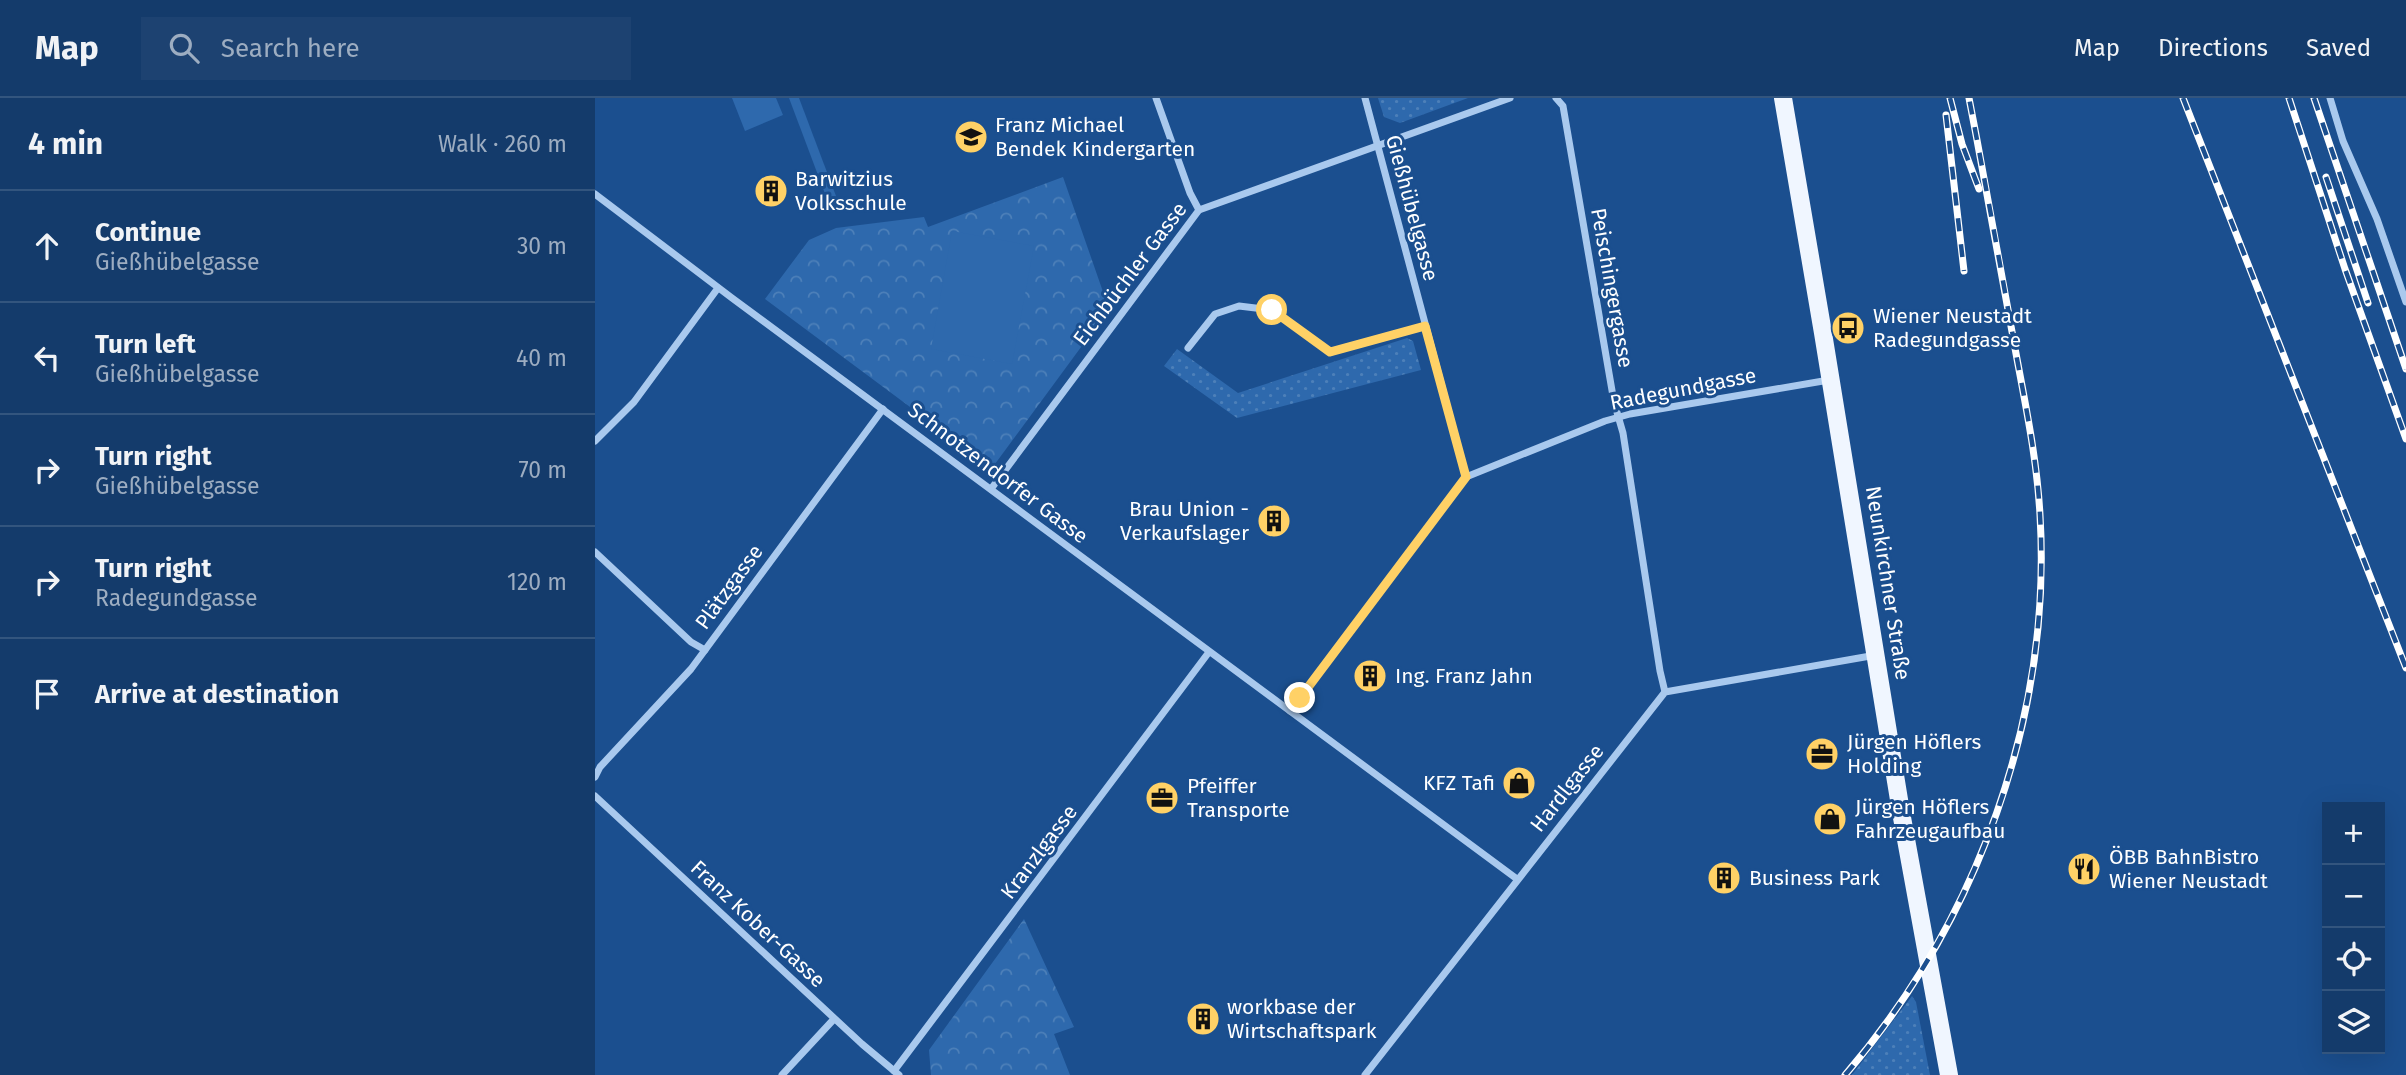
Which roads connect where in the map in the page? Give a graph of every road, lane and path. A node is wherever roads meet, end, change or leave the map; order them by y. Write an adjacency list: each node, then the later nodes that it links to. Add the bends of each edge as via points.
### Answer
1 (1156, 98): 9 (street)
2 (1365, 98): 7 (street, Gießhübelgasse)
3 (1510, 98): 7 (street, Eichbüchler Gasse)
4 (1556, 98): 16 (street, Peischingergasse, via 1563,106)
5 (1783, 98): 14 (main road, Neunkirchner Straße)
6 (2330, 98): 11 (street)
7 (1378, 145): 9 (street, Eichbüchler Gasse); 12 (street, Gießhübelgasse)
8 (595, 194): 10 (street, Schnotzendorfer Gasse)
9 (1199, 210): 19 (street, Eichbüchler Gasse)
10 (719, 288): 15 (street, Schnotzendorfer Gasse); 17 (street, via 634,402)
11 (2406, 303)
12 (1425, 326): 13 (street, via 1330,352 1272,310 1240,306 1215,314); 18 (street, Gießhübelgasse)
13 (1188, 348)
14 (1831, 380): 16 (street, Radegundgasse); 23 (main road, Neunkirchner Straße)
15 (883, 410): 19 (street, Schnotzendorfer Gasse); 21 (street, Plätzgasse)
16 (1618, 417): 18 (street, Radegundgasse); 24 (street, Peischingergasse)
17 (595, 441)
18 (1466, 477): 25 (street)
19 (991, 489): 22 (street, Schnotzendorfer Gasse)
20 (595, 552): 21 (street)
21 (705, 650): 26 (street, Plätzgasse)
22 (1209, 652): 25 (street, Schnotzendorfer Gasse); 30 (street, Kranzlgasse)
23 (1877, 655): 24 (street); 33 (main road, Neunkirchner Straße)
24 (1665, 692): 28 (street, Hardlgasse)
25 (1290, 711): 28 (street, Schnotzendorfer Gasse)
26 (595, 777)
27 (595, 796): 29 (street, Franz Kober-Gasse)
28 (1517, 880): 32 (street, Hardlgasse)
29 (834, 1018): 30 (street, Franz Kober-Gasse); 31 (street)
30 (897, 1073)
31 (782, 1075)
32 (1365, 1075)
33 (1949, 1075)

